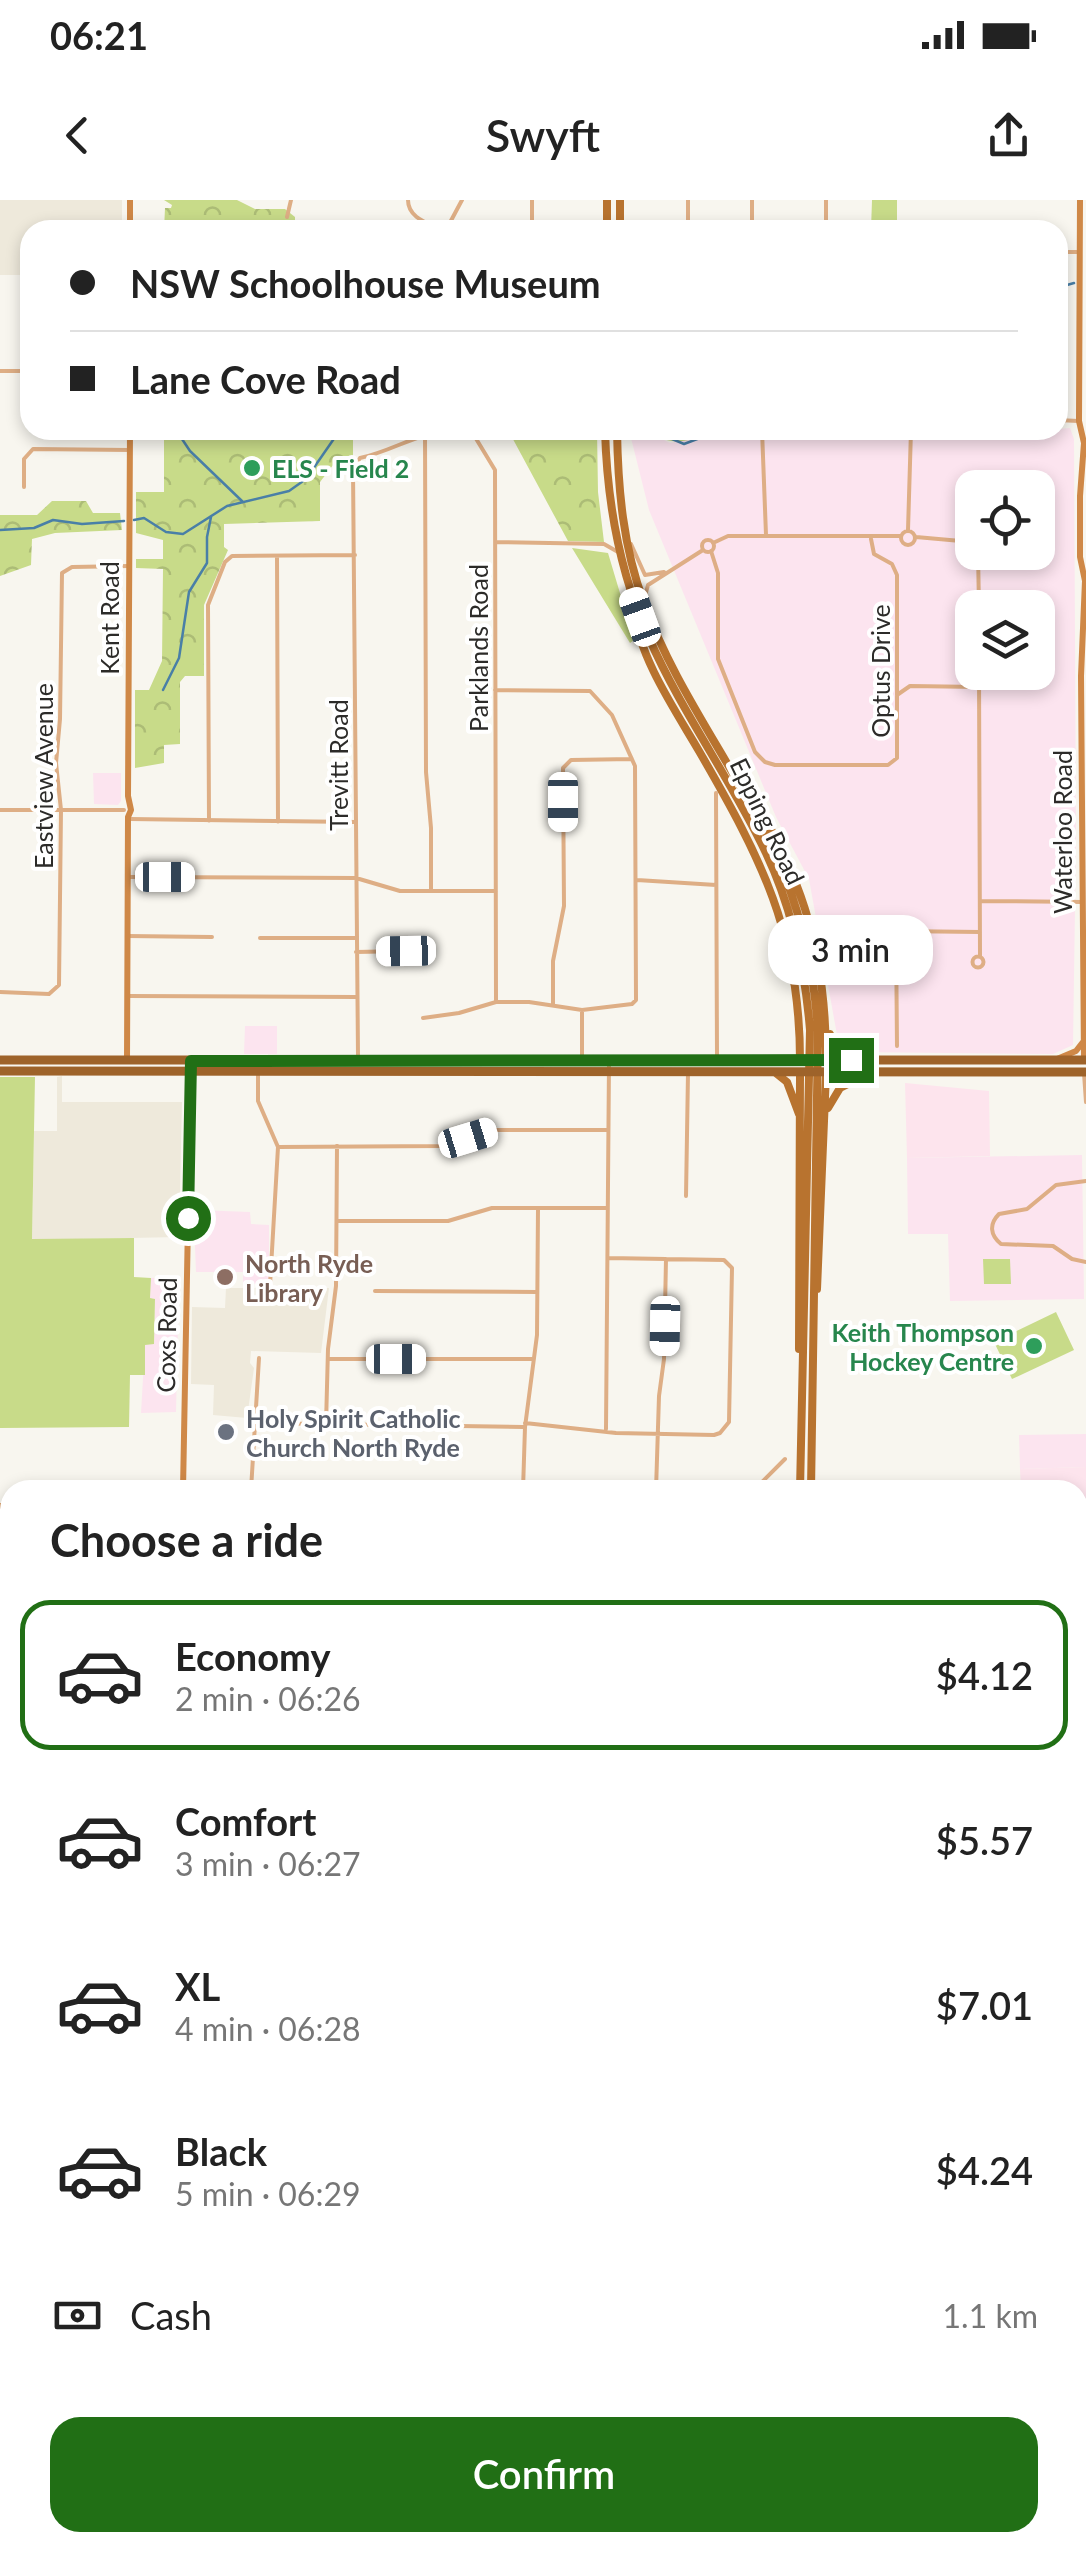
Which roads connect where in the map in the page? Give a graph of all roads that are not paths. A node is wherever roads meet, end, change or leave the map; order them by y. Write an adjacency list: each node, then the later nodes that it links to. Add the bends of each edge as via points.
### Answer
1 (291, 200): 4 (street)
2 (408, 200): 5 (street, via 413,215)
3 (1080, 200): 7 (street, Waterloo Road)
4 (287, 217)
5 (423, 220)
6 (1068, 252): 7 (street)
7 (1080, 252): 8 (street, Waterloo Road)
8 (1082, 421): 34 (street, Waterloo Road)
9 (130, 440): 17 (street, Kent Road)
10 (411, 440): 18 (street, Parklands Road, via 360,458)
11 (425, 440): 55 (street)
12 (478, 440): 27 (street, Parklands Road, via 495,470)
13 (606, 440): 32 (main road, Epping Road)
14 (618, 440): 26 (main road, Epping Road)
15 (762, 440): 21 (street)
16 (911, 440): 20 (street)
17 (130, 450): 19 (street, via 33,449 24,459); 35 (street, Kent Road)
18 (354, 469): 31 (street, Trevitt Road)
19 (24, 487)
20 (908, 530): 22 (street); 23 (street)
21 (766, 536): 24 (street); 28 (street)
22 (901, 536): 23 (street, via 908,545); 24 (street)
23 (916, 537): 25 (street)
24 (871, 538): 41 (street, Optus Drive, via 874,554 897,575)
25 (955, 540)
26 (626, 541): 36 (street, via 645,575); 37 (main road, Epping Road)
27 (496, 542): 32 (street, via 606,544); 39 (street, Parklands Road)
28 (713, 543): 29 (street, via 705,541); 30 (street)
29 (702, 550): 30 (street); 36 (street)
30 (711, 551): 41 (street, Optus Drive, via 718,574 718,660 755,752 769,764 893,764)
31 (355, 554): 33 (street); 50 (street, Trevitt Road)
32 (621, 554): 75 (main road, Epping Road, via 662,666 777,879)
33 (277, 556): 48 (street, via 232,556 208,605); 49 (street)
34 (1084, 557): 58 (street, Waterloo Road)
35 (129, 566): 46 (street, Eastview Avenue, via 62,573 56,763); 47 (street, Kent Road)
36 (668, 571): 37 (street, via 648,584)
37 (645, 606): 42 (main road, Epping Road)
38 (955, 687): 41 (street, via 910,686)
39 (495, 690): 43 (street, via 590,691 612,715); 56 (street, Parklands Road)
40 (979, 690): 57 (street)
41 (897, 695)
42 (705, 726): 74 (main road, via 766,818 794,875 818,953); 75 (main road, Epping Road, via 790,889 812,973)
43 (632, 759): 53 (street); 71 (street, via 571,760 562,768 564,906)
44 (716, 793): 54 (street)
45 (0, 810): 46 (street)
46 (61, 810): 47 (street); 67 (street, Eastview Avenue, via 59,986 49,994)
47 (127, 812): 48 (street); 51 (street, Kent Road)
48 (209, 822): 49 (street)
49 (278, 822): 50 (street)
50 (355, 822): 52 (street, Trevitt Road)
51 (128, 876): 52 (street); 60 (street, Kent Road)
52 (356, 878): 55 (street, via 396,891); 63 (street, Trevitt Road)
53 (636, 880): 54 (street); 72 (street, via 636,1000)
54 (716, 884): 88 (street)
55 (431, 891): 56 (street)
56 (496, 891): 70 (street, Parklands Road)
57 (980, 901): 58 (street); 59 (street)
58 (1083, 902): 76 (street, Waterloo Road)
59 (980, 932): 66 (street); 78 (street, via 896,931)
60 (127, 936): 61 (street); 68 (street, Kent Road)
61 (212, 938)
62 (260, 938): 63 (street)
63 (356, 938): 65 (street, Trevitt Road)
64 (406, 951): 65 (street)
65 (356, 952): 69 (street, Trevitt Road)
66 (980, 957)
67 (0, 992)
68 (127, 996): 69 (street); 80 (street, Kent Road)
69 (356, 998): 87 (street, Trevitt Road)
70 (496, 1002): 71 (street); 73 (street)
71 (553, 1006): 72 (street)
72 (582, 1010): 89 (street)
73 (423, 1018)
74 (826, 1020): 75 (main road); 84 (main road, via 837,1055)
75 (813, 1031): 77 (main road); 83 (main road); 104 (main road, Epping Road)
76 (1084, 1041): 85 (street, Waterloo Road); 90 (street)
77 (800, 1042): 81 (main road); 82 (main road)
78 (897, 1046)
79 (0, 1060): 80 (highway)
80 (127, 1060): 86 (highway); 95 (highway, Kent Road)
81 (786, 1060): 82 (highway); 88 (highway)
82 (800, 1060): 83 (highway); 100 (highway)
83 (826, 1060): 84 (highway); 98 (highway)
84 (851, 1060): 90 (highway)
85 (1085, 1060): 90 (highway); 94 (highway, Waterloo Road)
86 (191, 1061): 87 (highway); 96 (street, Coxs Road)
87 (357, 1061): 89 (highway)
88 (717, 1061): 91 (highway)
89 (582, 1062): 91 (highway)
90 (1048, 1062)
91 (609, 1067): 93 (highway); 97 (highway); 107 (street)
92 (0, 1071): 95 (highway)
93 (258, 1072): 96 (highway); 108 (street, via 258,1101)
94 (1085, 1072): 101 (highway); 103 (street, Waterloo Road)
95 (127, 1073): 96 (highway)
96 (190, 1073): 132 (street, Coxs Road)
97 (688, 1073): 99 (highway); 111 (street)
98 (826, 1073): 100 (highway); 101 (highway); 104 (main road)
99 (777, 1074): 100 (highway); 106 (main road, via 787,1082)
100 (800, 1074): 102 (main road)
101 (868, 1074): 105 (main road, via 836,1093)
102 (800, 1098): 104 (main road, via 815,1088); 106 (main road)
103 (1086, 1102)
104 (817, 1106): 105 (main road); 121 (main road, Epping Road); 125 (main road, Epping Road)
105 (825, 1118): 121 (main road)
106 (800, 1119): 125 (main road)
107 (608, 1130): 109 (street, via 493,1130 444,1146); 112 (street)
108 (278, 1146): 109 (street); 118 (street)
109 (337, 1146): 114 (street)
110 (1086, 1181): 117 (street, via 1054,1186 1027,1209 997,1216 992,1231 1001,1244 1053,1246)
111 (686, 1196)
112 (606, 1208): 113 (street); 115 (street)
113 (538, 1209): 114 (street, via 492,1208 448,1220); 120 (street)
114 (337, 1221): 123 (street)
115 (608, 1258): 116 (street); 129 (street)
116 (666, 1259): 130 (street); 130 (street, via 724,1260 732,1268 729,1422 714,1435)
117 (1086, 1262)
118 (270, 1285)
119 (375, 1291): 120 (street)
120 (537, 1292): 124 (street)
121 (812, 1338): 138 (main road, Epping Road)
122 (259, 1358): 126 (street)
123 (328, 1359): 124 (street); 127 (street)
124 (534, 1359): 128 (street)
125 (803, 1383): 137 (main road, Epping Road)
126 (253, 1423): 127 (street); 133 (street)
127 (326, 1424): 128 (street)
128 (525, 1425): 129 (street); 134 (street)
129 (606, 1429): 130 (street)
130 (657, 1434): 135 (street)
131 (785, 1459): 136 (street)
132 (183, 1480)
133 (251, 1480)
134 (523, 1480)
135 (656, 1480)
136 (764, 1480)
137 (800, 1480)
138 (811, 1480)

